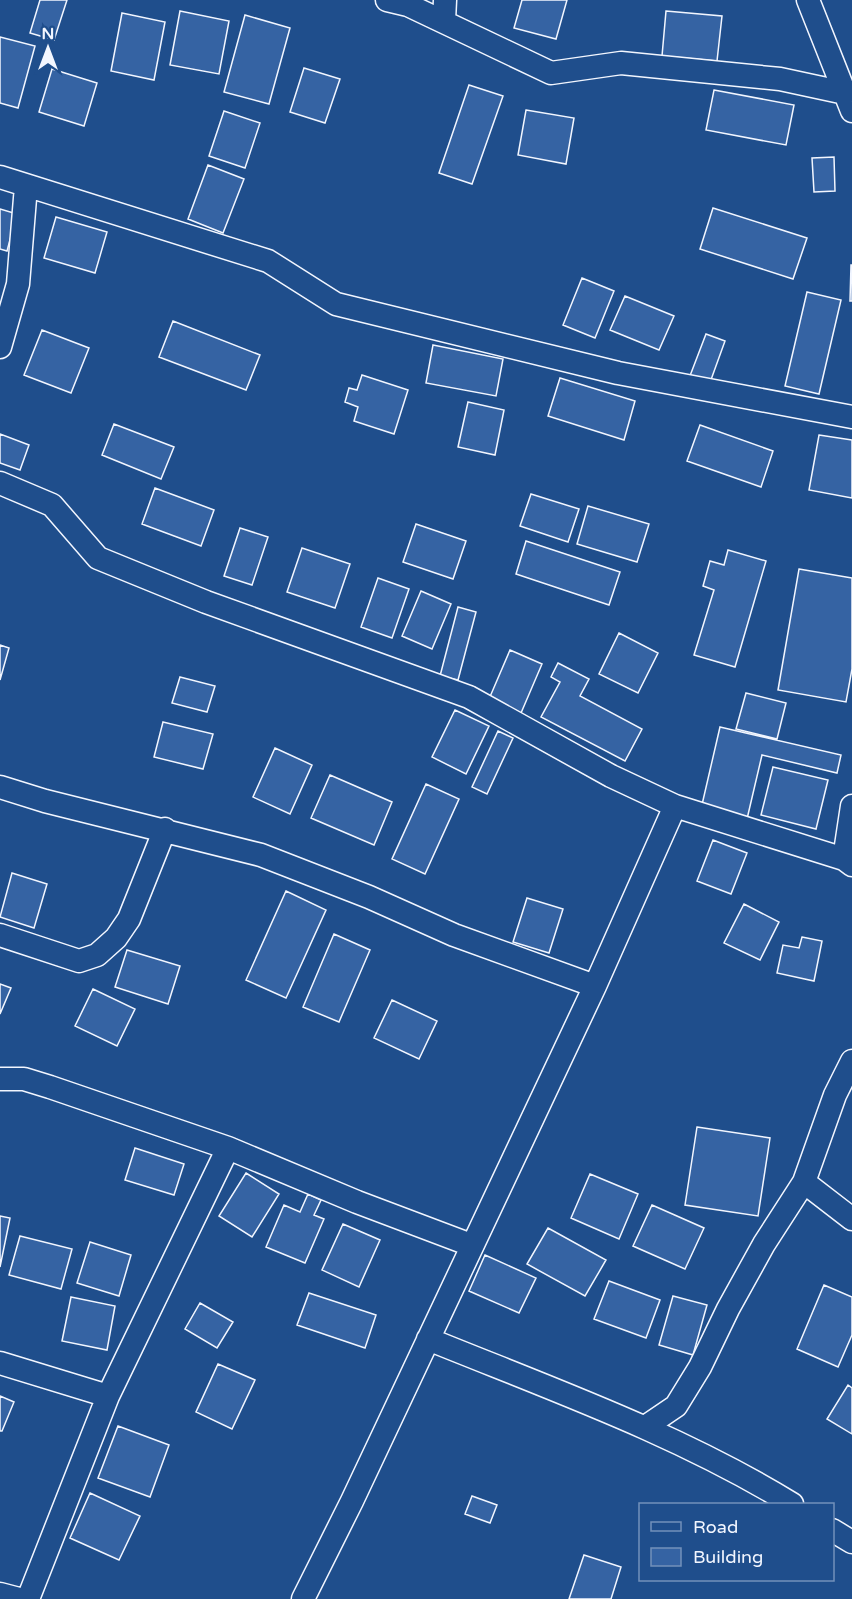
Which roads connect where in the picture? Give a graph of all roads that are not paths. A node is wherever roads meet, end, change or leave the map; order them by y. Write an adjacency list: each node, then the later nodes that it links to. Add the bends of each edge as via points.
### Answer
1 (387, 0): 3 (street)
2 (808, 0): 4 (street)
3 (445, 11): 4 (street, via 551,73 621,63 780,79)
4 (848, 102)
5 (0, 177): 6 (street)
6 (26, 186): 7 (street, via 18,284); 8 (street, via 268,261 336,304 618,373)
7 (0, 347)
8 (852, 417)
9 (0, 483): 12 (street, via 52,505 98,558 468,698)
10 (0, 787): 13 (street)
11 (852, 806): 14 (street)
12 (675, 807): 14 (street); 16 (street)
13 (165, 829): 15 (street, via 129,919 97,955 79,961); 16 (street, via 261,855 454,935)
14 (848, 862)
15 (0, 935)
16 (595, 986): 22 (street)
17 (852, 1061): 20 (street)
18 (0, 1079): 19 (street, via 24,1079)
19 (228, 1148): 22 (street); 25 (street)
20 (804, 1182): 21 (street); 26 (street, via 764,1244 676,1406)
21 (852, 1219)
22 (471, 1245): 23 (street)
23 (428, 1339): 26 (street); 33 (street)
24 (0, 1363): 25 (street)
25 (108, 1396): 32 (street)
26 (645, 1427): 27 (street)
27 (790, 1503)
28 (834, 1531): 29 (street)
29 (852, 1542)
30 (0, 1594): 31 (street)
31 (20, 1599)
32 (28, 1599)
33 (303, 1599)

